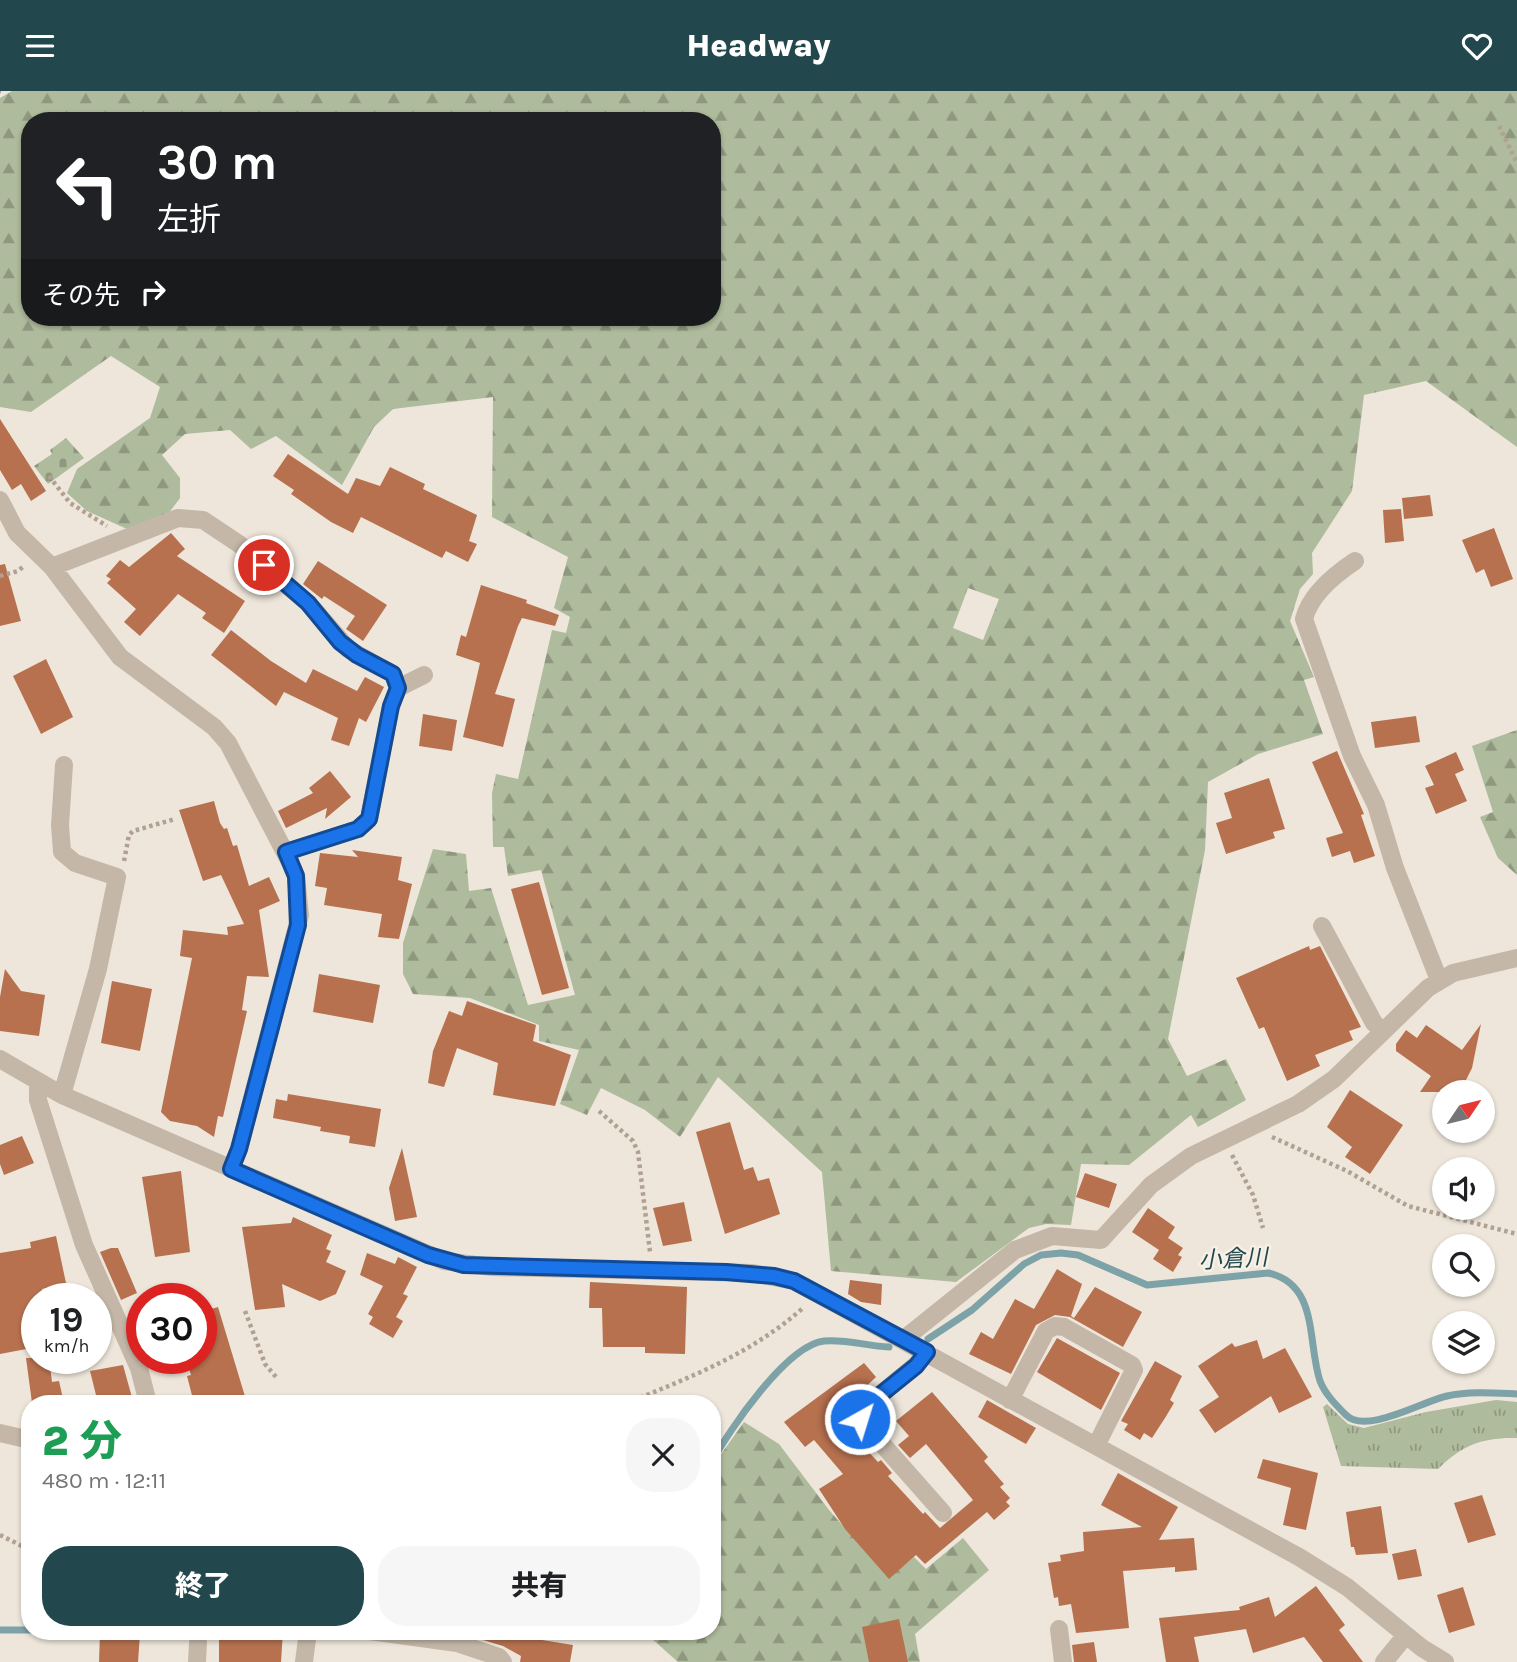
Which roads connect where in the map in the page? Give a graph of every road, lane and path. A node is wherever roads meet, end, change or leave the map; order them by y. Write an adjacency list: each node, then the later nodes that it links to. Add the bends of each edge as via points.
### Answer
1 (1499, 126): 2 (path)
2 (1517, 163)
3 (49, 476): 5 (path, via 70,503)
4 (0, 501): 7 (street, via 17,533)
5 (115, 530)
6 (1354, 561): 18 (street, via 1318,593 1304,619)
7 (52, 567): 11 (street, via 178,518 203,520 308,603 348,649 393,674); 14 (street, via 120,657 214,727 228,743)
8 (12, 573): 9 (path)
9 (0, 576)
10 (424, 675): 11 (street)
11 (398, 688): 14 (street, via 369,819 358,829)
12 (64, 765): 15 (street, via 62,852 75,863)
13 (176, 819): 15 (path, via 133,831)
14 (286, 852): 26 (street, via 296,876 298,925)
15 (117, 877): 22 (street, via 98,969)
16 (1322, 926): 19 (street)
17 (1517, 958): 18 (street)
18 (1439, 980): 19 (street)
19 (1382, 1031): 24 (street, via 1318,1092)
20 (0, 1059): 21 (street)
21 (38, 1083): 22 (street); 35 (street, via 38,1100 96,1275 139,1368)
22 (62, 1095): 26 (street)
23 (599, 1111): 29 (path, via 638,1151)
24 (1254, 1126): 25 (street); 28 (path, via 1408,1206)
25 (1223, 1140): 27 (path, via 1253,1195); 32 (street, via 1151,1185 1101,1240 1052,1236 1028,1243)
26 (231, 1169): 29 (street, via 444,1261 492,1267)
27 (1263, 1228)
28 (1517, 1234)
29 (652, 1270): 30 (street, via 774,1276)
30 (819, 1294): 32 (street); 36 (path, via 756,1345)
31 (245, 1311): 34 (path, via 264,1364)
32 (904, 1339): 33 (street)
33 (927, 1352): 37 (street); 41 (street, via 859,1412 860,1419)
34 (276, 1377)
35 (146, 1395)
36 (646, 1395)
37 (1010, 1399): 40 (street); 40 (street, via 1046,1331 1064,1327 1134,1370)
38 (0, 1433): 39 (street)
39 (21, 1438)
40 (1096, 1447): 45 (street, via 1326,1572)
41 (943, 1513)
42 (0, 1535): 43 (path)
43 (21, 1546)
44 (1059, 1629): 52 (street)
45 (1406, 1635): 53 (street); 54 (street)
46 (307, 1640): 50 (street)
47 (435, 1640): 51 (street, via 457,1643)
48 (198, 1643): 49 (street)
49 (197, 1662)
50 (304, 1662)
51 (503, 1662)
52 (1063, 1662)
53 (1384, 1662)
54 (1446, 1662)

